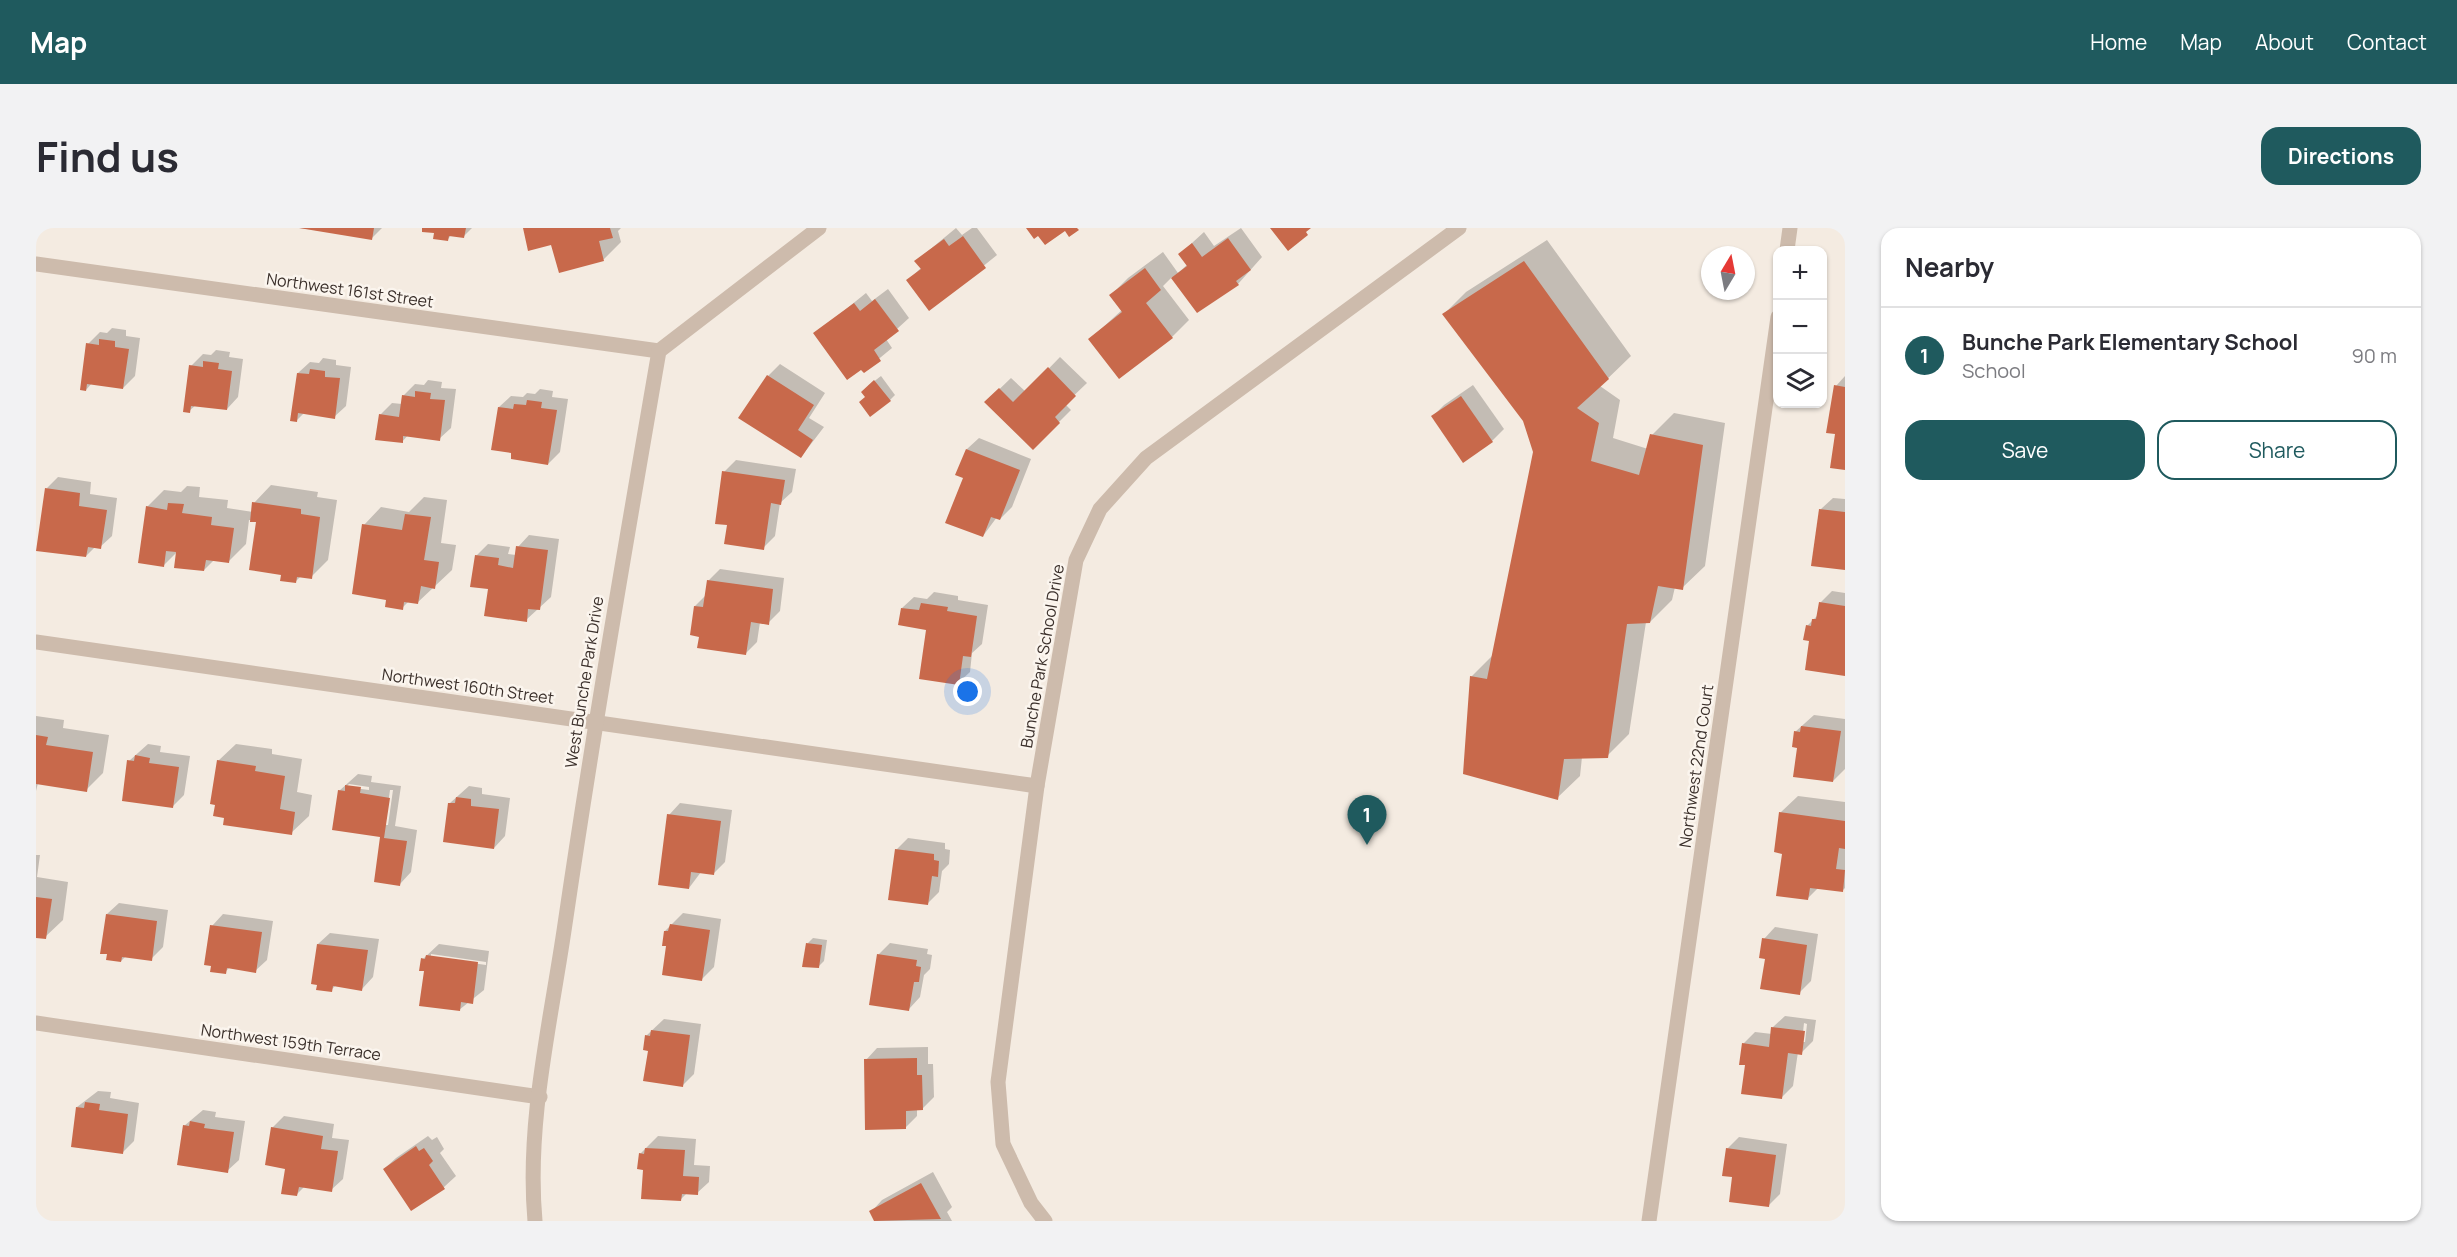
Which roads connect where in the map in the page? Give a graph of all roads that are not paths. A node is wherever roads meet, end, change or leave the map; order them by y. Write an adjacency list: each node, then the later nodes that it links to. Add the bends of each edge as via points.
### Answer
1 (819, 228): 6 (street)
2 (1459, 228): 10 (street, Bunche Park School Drive, via 1146,458 1100,508 1076,560)
3 (1790, 228): 4 (street)
4 (1788, 246)
5 (36, 264): 6 (street, Northwest 161st Street)
6 (659, 351): 9 (street, West Bunche Park Drive)
7 (1773, 352): 15 (street, Northwest 22nd Court)
8 (36, 642): 9 (street, Northwest 160th Street)
9 (595, 722): 10 (street, Northwest 160th Street); 12 (street, West Bunche Park Drive)
10 (1037, 786): 14 (street, Bunche Park School Drive, via 998,1082 1003,1144 1031,1203)
11 (36, 1023): 12 (street, Northwest 159th Terrace)
12 (540, 1097): 13 (street, West Bunche Park Drive, via 532,1179)
13 (536, 1221)
14 (1045, 1221)
15 (1649, 1221)

